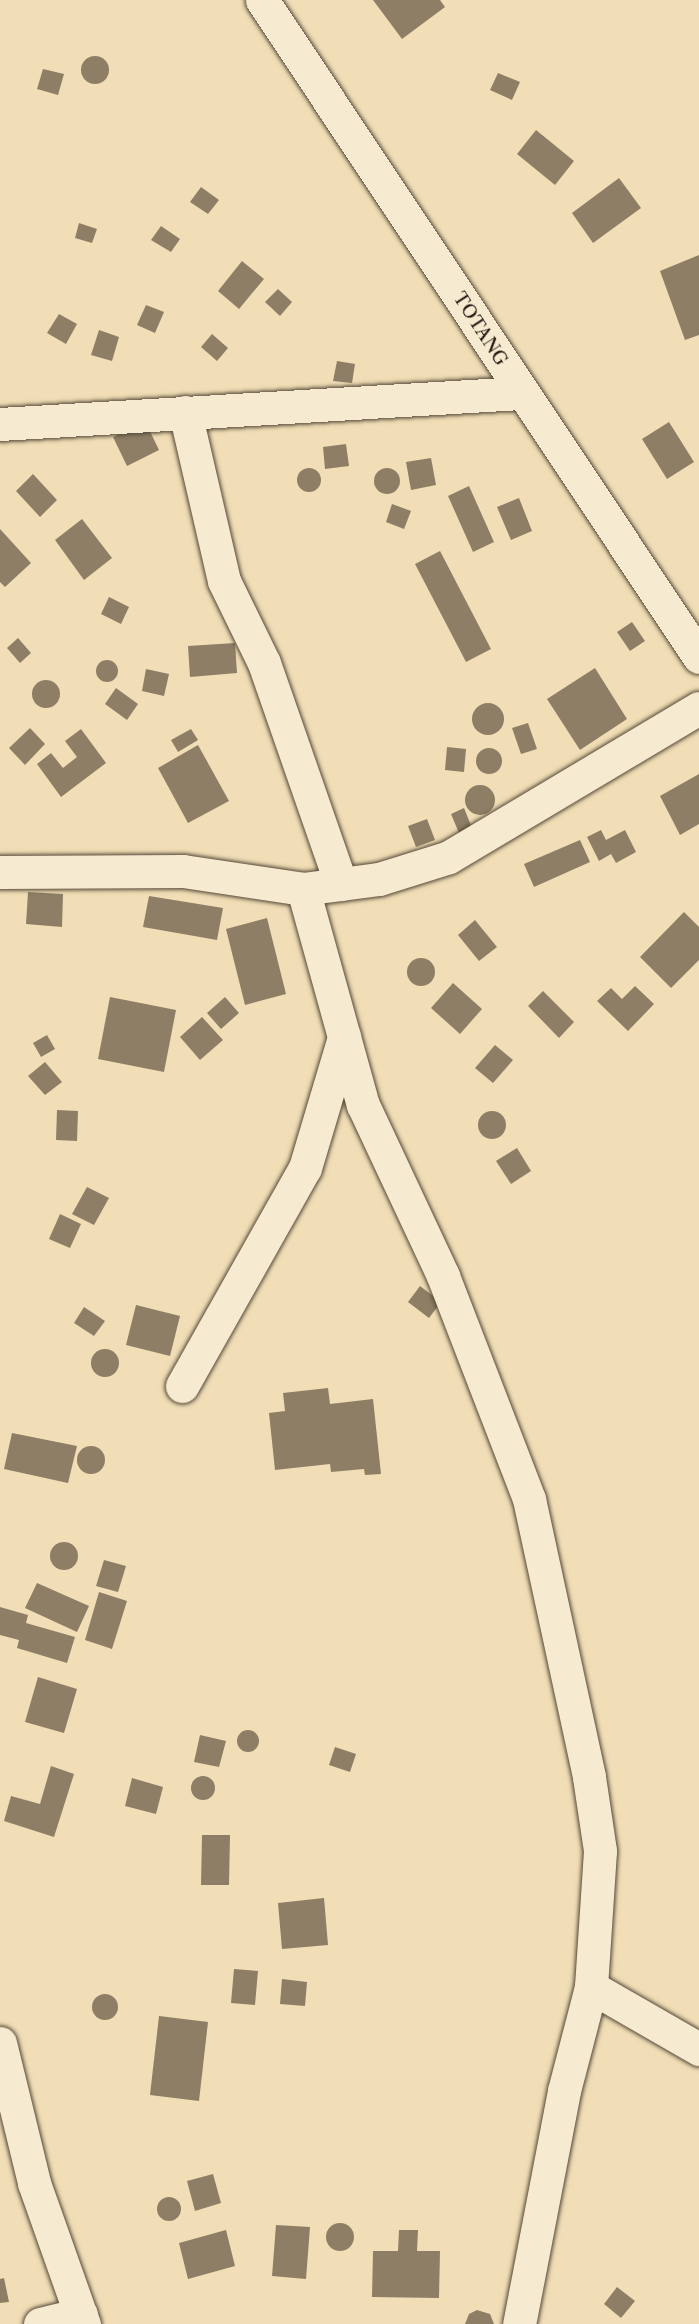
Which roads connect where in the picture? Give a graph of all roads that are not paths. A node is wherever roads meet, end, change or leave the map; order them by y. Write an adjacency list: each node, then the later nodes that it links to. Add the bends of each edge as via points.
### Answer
1 (262, 0): 2 (street, TOTANG)
2 (521, 393): 3 (street); 5 (street, TOTANG)
3 (185, 412): 4 (street); 8 (street, via 224,580 264,663)
4 (0, 424)
5 (699, 657)
6 (699, 708): 8 (street, via 449,857 379,879)
7 (0, 872): 9 (street, via 183,871)
8 (341, 884): 9 (street)
9 (303, 889): 10 (street)
10 (344, 1037): 11 (street, via 305,1168); 12 (street, via 363,1105 443,1276 529,1499 589,1777 600,1851)
11 (182, 1386)
12 (591, 1987): 14 (street); 17 (street, via 564,2091)
13 (0, 2043): 15 (street, via 34,2183)
14 (699, 2049)
15 (83, 2319): 16 (street)
16 (40, 2324)
17 (519, 2324)

